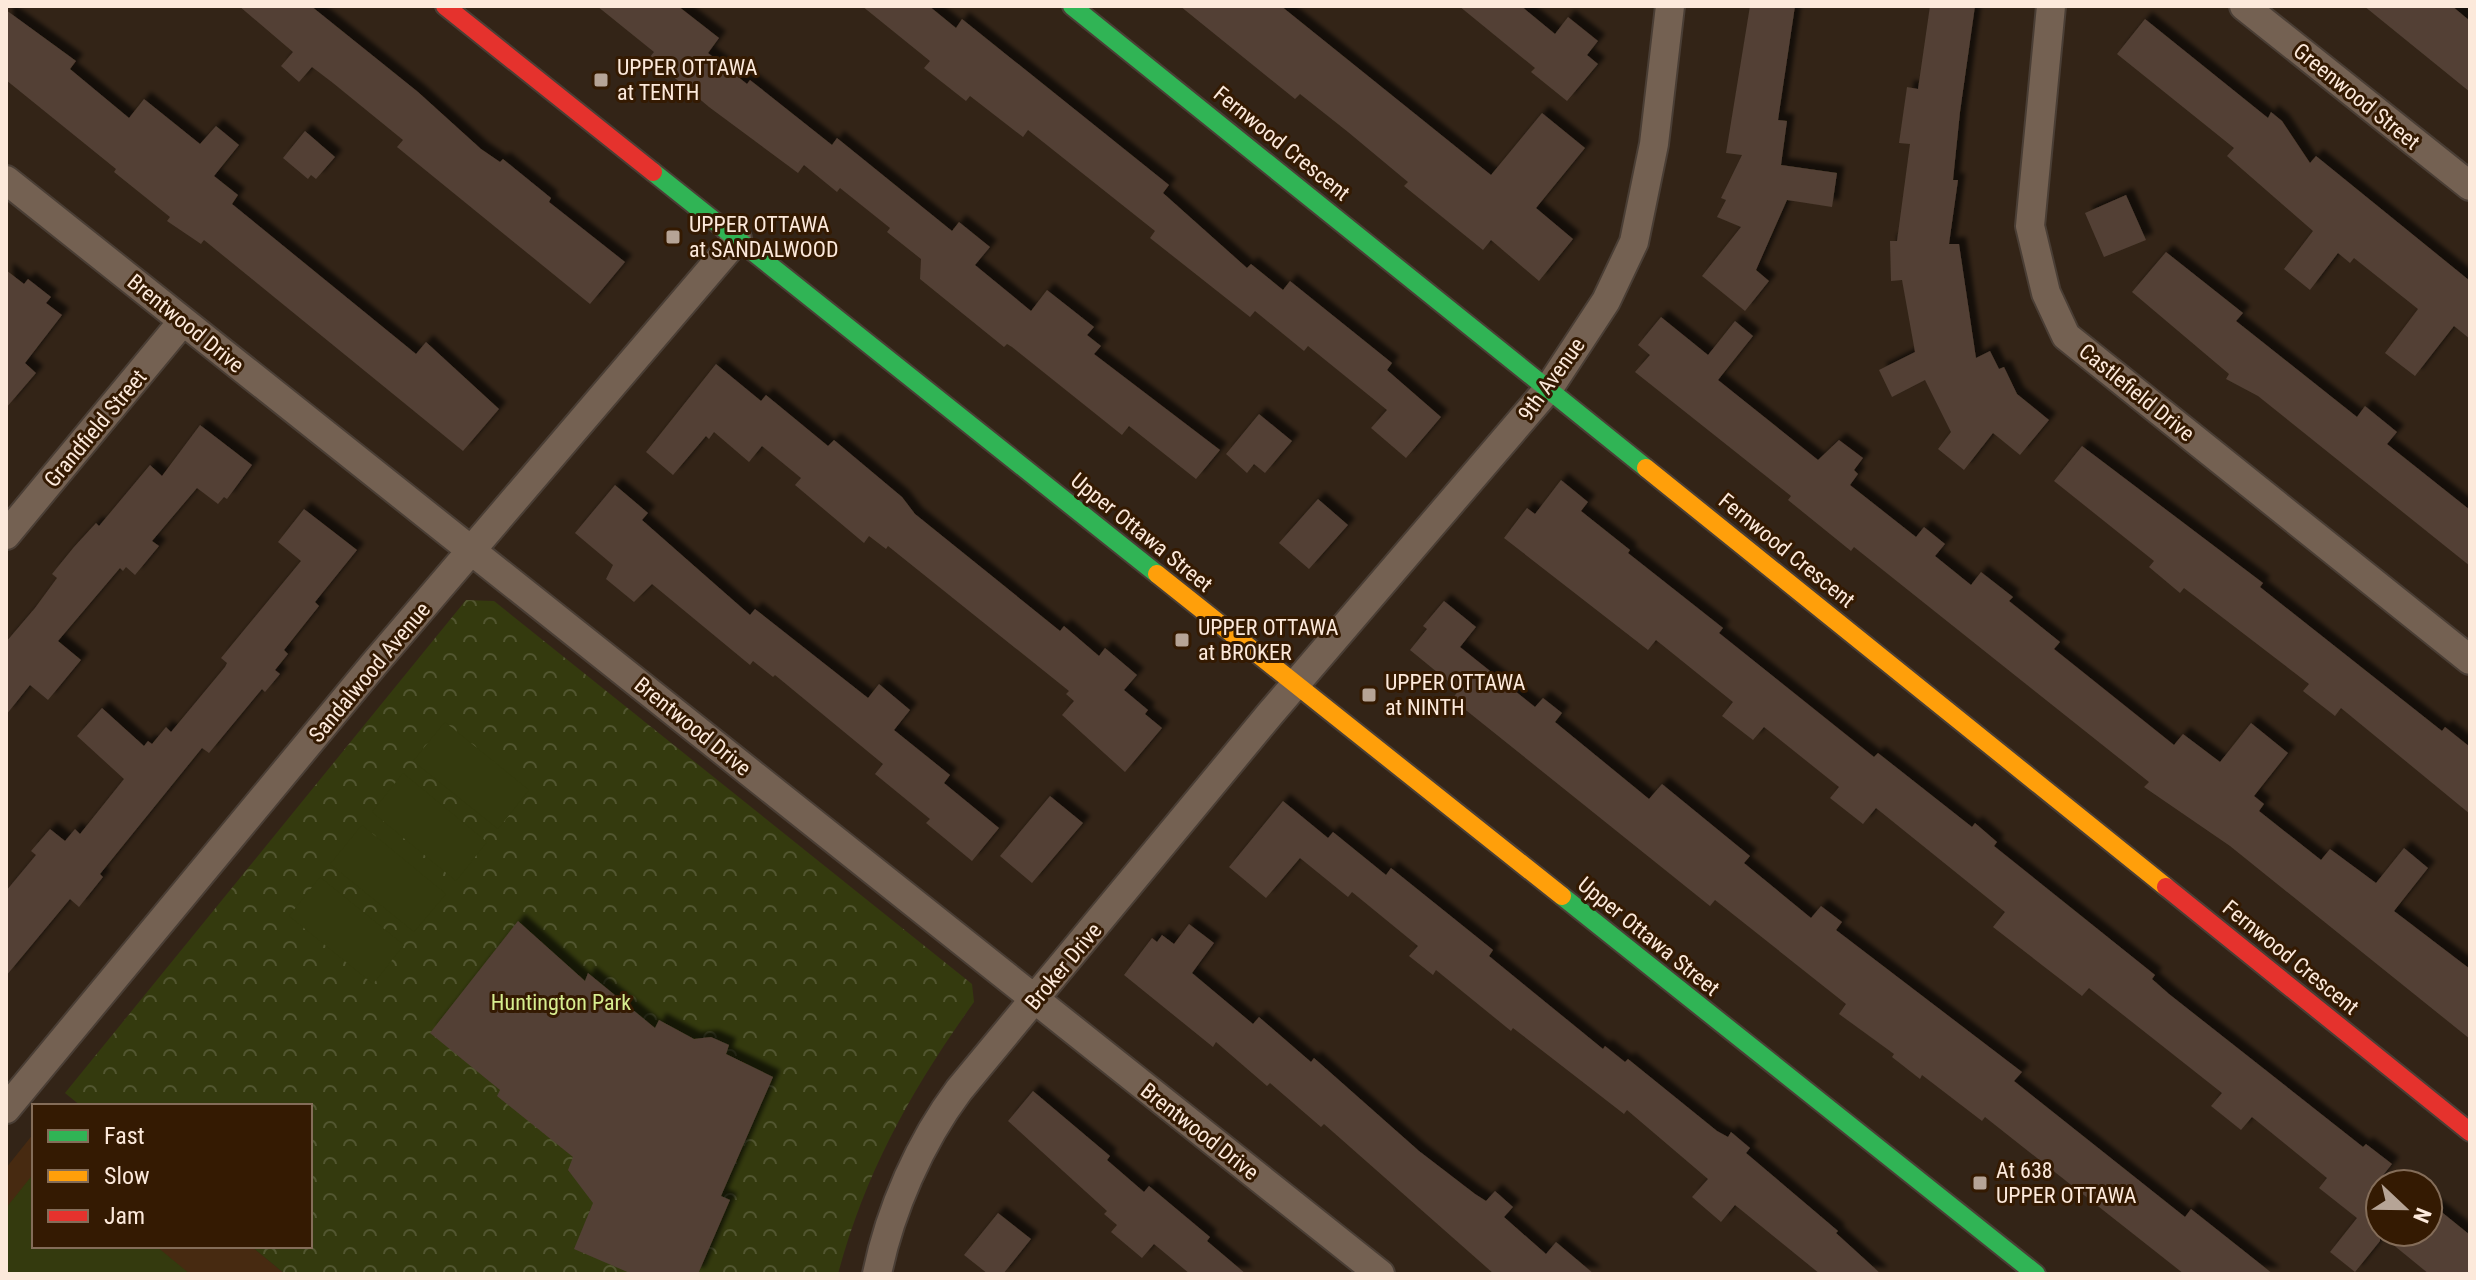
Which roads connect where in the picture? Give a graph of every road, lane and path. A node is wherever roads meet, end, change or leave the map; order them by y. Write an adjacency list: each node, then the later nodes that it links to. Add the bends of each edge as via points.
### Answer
1 (1072, 6): 10 (main road, Fernwood Crescent)
2 (2051, 6): 13 (street, Castlefield Drive, via 2030,226 2046,293 2066,336)
3 (2244, 6): 7 (street, Greenwood Street)
4 (1666, 7): 10 (street, 9th Avenue, via 1654,144 1634,242 1606,301)
5 (460, 10): 8 (main road, Upper Ottawa Street)
6 (6, 180): 9 (street, Brentwood Drive)
7 (2470, 186)
8 (737, 239): 12 (street, Sandalwood Avenue); 14 (main road, Upper Ottawa Street)
9 (183, 321): 11 (street, Grandfield Street); 12 (street, Brentwood Drive)
10 (1549, 388): 14 (street, 9th Avenue); 17 (main road, Fernwood Crescent)
11 (6, 535)
12 (472, 551): 15 (street, Brentwood Drive); 16 (street, Sandalwood Avenue)
13 (2470, 660)
14 (1295, 685): 15 (street, Broker Drive); 20 (main road, Upper Ottawa Street)
15 (1035, 1000): 18 (street, Broker Drive, via 944,1110 894,1217); 19 (street, Brentwood Drive)
16 (6, 1109)
17 (2470, 1132)
18 (877, 1274)
19 (1380, 1274)
20 (2036, 1274)

